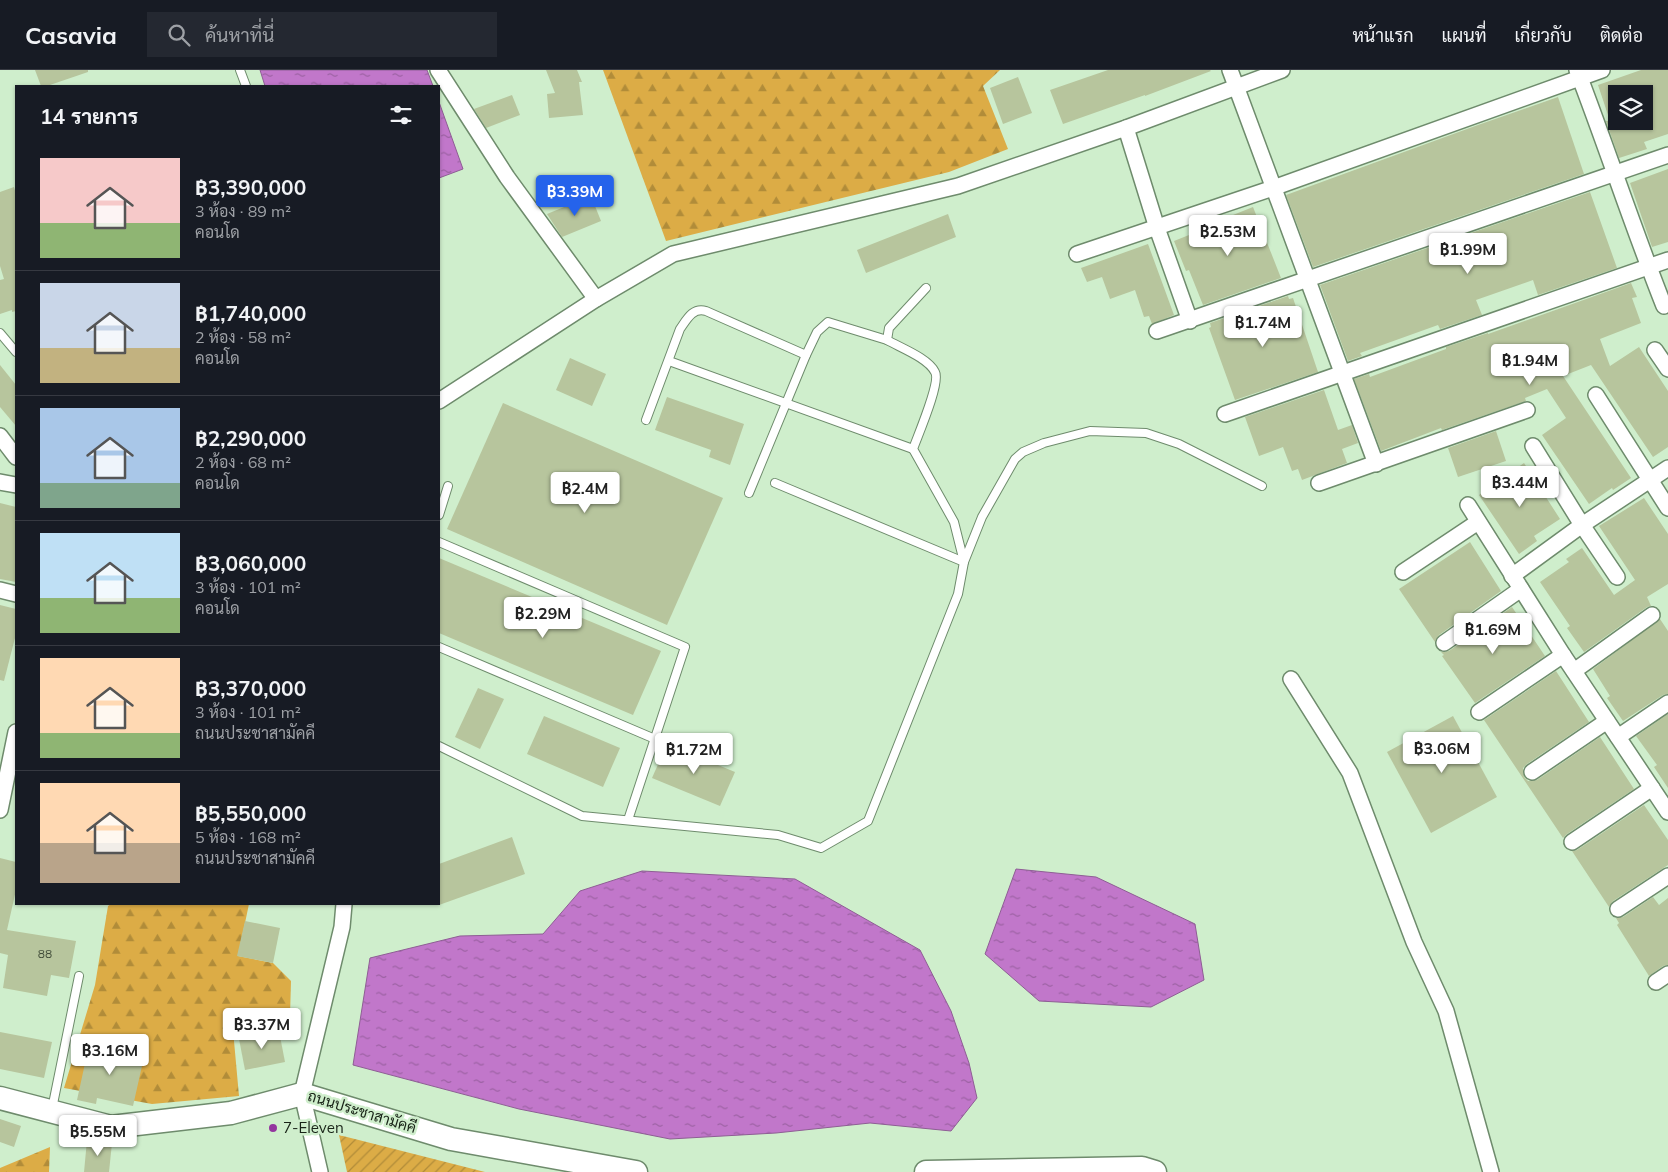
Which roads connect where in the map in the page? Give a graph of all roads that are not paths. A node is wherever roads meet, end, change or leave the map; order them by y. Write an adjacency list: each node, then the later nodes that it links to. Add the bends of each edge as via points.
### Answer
1 (240, 70): 7 (lane)
2 (438, 70): 19 (street, via 507,177)
3 (1230, 70): 8 (street)
4 (1282, 70): 8 (street)
5 (1602, 70): 6 (street)
6 (1579, 74): 11 (street); 12 (street)
7 (246, 85)
8 (1236, 86): 9 (street); 12 (street)
9 (1126, 128): 13 (street); 19 (street, via 958,186 673,254)
10 (1668, 155): 11 (street)
11 (1616, 173): 16 (street); 17 (street)
12 (1273, 188): 13 (street); 17 (street)
13 (1157, 228): 14 (street); 21 (street)
14 (1077, 254)
15 (1668, 260): 16 (street)
16 (1648, 266): 20 (street); 30 (street)
17 (1308, 280): 21 (street); 30 (street)
18 (926, 288): 24 (lane, via 889,328)
19 (596, 299): 32 (street)
20 (1664, 306)
21 (1190, 321): 22 (street)
22 (1157, 331)
23 (0, 333): 26 (lane)
24 (888, 340): 27 (lane, via 828,322 817,332); 39 (lane, via 929,364 936,373 936,386)
25 (1655, 350): 29 (street)
26 (15, 351)
27 (806, 355): 28 (lane, via 700,309 695,310 680,329); 33 (lane)
28 (668, 361): 33 (lane); 36 (lane)
29 (1668, 369)
30 (1342, 374): 35 (street); 41 (street)
31 (1596, 395): 43 (street)
32 (440, 400)
33 (787, 402): 39 (lane); 50 (lane)
34 (1528, 410): 41 (street)
35 (1225, 414)
36 (646, 420)
37 (0, 436): 40 (street)
38 (1533, 446): 55 (street)
39 (913, 448): 57 (lane, via 954,522)
40 (15, 457)
41 (1376, 464): 46 (street)
42 (1668, 468): 43 (street)
43 (1650, 479): 52 (street); 55 (street)
44 (0, 482): 47 (street)
45 (775, 483): 57 (lane)
46 (1319, 483)
47 (15, 485)
48 (448, 486): 53 (lane)
49 (1262, 486): 57 (lane, via 1179,444 1146,434 1090,431 1044,443 1022,452 1015,459 982,518)
50 (749, 494)
51 (1468, 505): 54 (street)
52 (1668, 508)
53 (440, 512)
54 (1478, 522): 58 (street); 59 (street)
55 (1582, 525): 59 (street); 60 (street)
56 (440, 542): 75 (lane, via 684,647)
57 (964, 562): 81 (lane, via 958,594 868,821 822,848 778,835)
58 (1404, 572)
59 (1512, 576): 61 (street)
60 (1617, 577)
61 (1520, 589): 65 (street); 67 (street)
62 (0, 590): 63 (street)
63 (15, 594)
64 (1652, 615): 68 (street)
65 (1444, 643)
66 (440, 647): 75 (lane)
67 (1563, 654): 68 (street); 71 (street)
68 (1574, 671): 72 (street)
69 (1291, 679): 95 (street, via 1350,772 1414,942 1446,1011)
70 (1668, 703): 74 (street)
71 (1479, 712)
72 (1607, 721): 74 (street); 77 (street)
73 (15, 737): 80 (street)
74 (1618, 738): 78 (street)
75 (655, 739): 81 (lane)
76 (440, 746): 81 (lane, via 582,816)
77 (1532, 772)
78 (1652, 788): 79 (street); 82 (street)
79 (1666, 804)
80 (0, 810)
81 (628, 820)
82 (1572, 842)
83 (1668, 876): 85 (street)
84 (344, 905): 87 (street, via 342,927)
85 (1618, 910)
86 (79, 976): 89 (lane)
87 (302, 1094): 89 (street, ถนนประชาสามัคคี, via 231,1112 111,1128); 91 (street); 92 (street, ถนนประชาสามัคคี, via 451,1139)
88 (0, 1098): 89 (street, ถนนประชาสามัคคี)
89 (52, 1112)
90 (1104, 1170): 93 (street); 94 (street, via 1142,1168)
91 (320, 1172)
92 (636, 1172)
93 (926, 1172)
94 (1155, 1172)
95 (1491, 1172)

